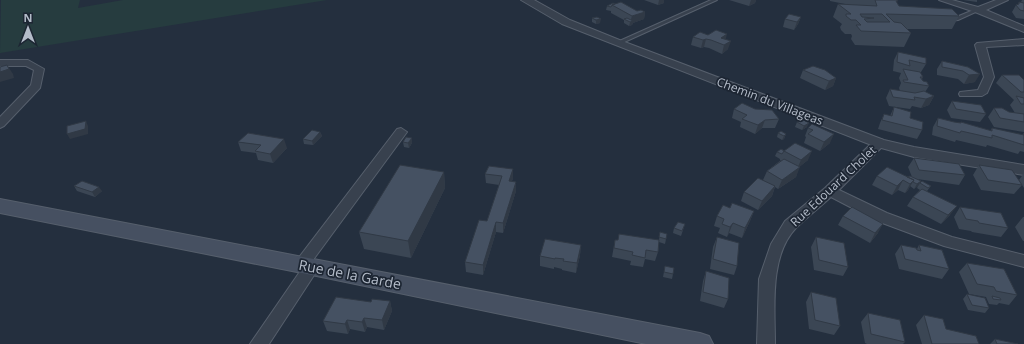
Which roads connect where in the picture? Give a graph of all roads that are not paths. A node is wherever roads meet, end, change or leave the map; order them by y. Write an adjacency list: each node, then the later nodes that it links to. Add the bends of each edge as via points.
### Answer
1 (526, 0): 9 (street, Chemin du Villageas, via 566,22)
2 (714, 0): 9 (lane)
3 (943, 0): 5 (street)
4 (1004, 0): 5 (street)
5 (978, 10): 6 (lane, via 955,20); 7 (street)
6 (947, 20)
7 (1024, 29)
8 (1024, 42): 11 (street, via 980,45 989,77 982,93)
9 (618, 43): 14 (street, Chemin du Villageas)
10 (0, 63): 12 (street, via 28,62 39,69 36,86)
11 (964, 94)
12 (0, 124)
13 (401, 132): 19 (street)
14 (879, 143): 15 (street, Chemin du Villageas, via 914,152); 16 (street, Rue Edouard Cholet)
15 (1024, 170)
16 (830, 191): 18 (street, via 882,218 926,234); 22 (street, Rue Edouard Cholet, via 790,225 776,248 767,279)
17 (0, 206): 19 (main road, Rue de la Garde)
18 (1024, 261)
19 (307, 265): 20 (street); 21 (main road, Rue de la Garde)
20 (260, 344)
21 (700, 344)
22 (766, 344)

